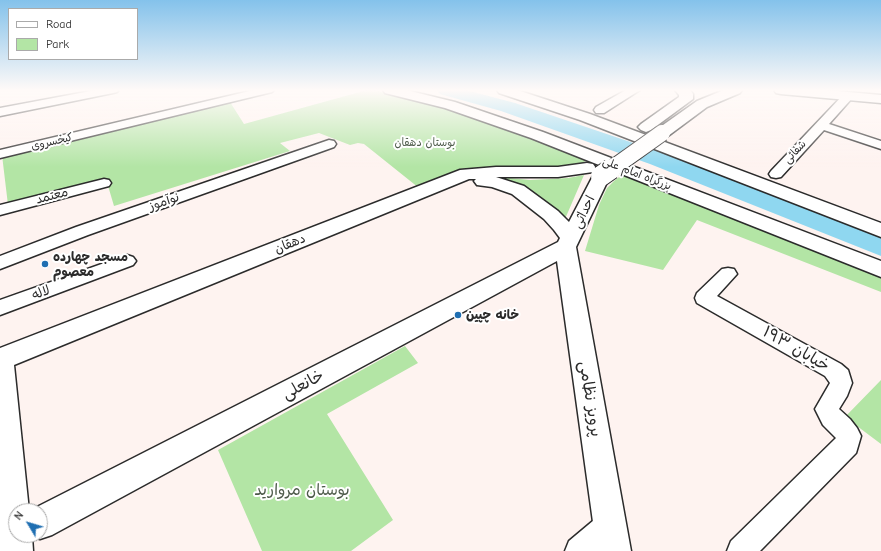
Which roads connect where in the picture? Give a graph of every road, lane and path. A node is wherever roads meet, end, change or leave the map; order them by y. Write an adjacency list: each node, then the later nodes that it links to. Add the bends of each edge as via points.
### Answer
1 (160, 116): 10 (street, کیخسروی)
2 (481, 116): 22 (main road, بزرگراه امام علی, via 537,135)
3 (581, 116): 15 (main road)
4 (663, 116): 11 (main road)
5 (686, 116): 11 (main road, bridge, via 662,133)
6 (830, 116): 7 (street, شفائی)
7 (821, 125): 9 (street); 12 (street, شفائی)
8 (329, 144): 21 (street, نوآموز, via 82,231)
9 (881, 145)
10 (0, 154)
11 (594, 172): 14 (main road, دهقان, via 478,173 466,174); 19 (main road, احداثی)
12 (776, 174)
13 (104, 183): 16 (street, معتمد)
14 (442, 184): 19 (main road, via 479,181 508,185 561,224); 25 (main road, دهقان)
15 (806, 201): 17 (main road); 18 (main road)
16 (0, 210)
17 (881, 225)
18 (881, 230)
19 (569, 243): 28 (main road, خانعلی); 29 (main road, پرویز نظامی)
20 (127, 261): 24 (street, لاله)
21 (0, 263)
22 (881, 270)
23 (728, 274): 31 (street, خیابان ۱۹۳, via 704,298 833,370 840,377 839,389 826,409 831,418 849,436 847,445)
24 (0, 308)
25 (0, 355): 26 (main road)
26 (4, 445): 27 (main road)
27 (12, 503)
28 (48, 521)
29 (612, 538): 30 (street)
30 (579, 551)
31 (741, 551)

